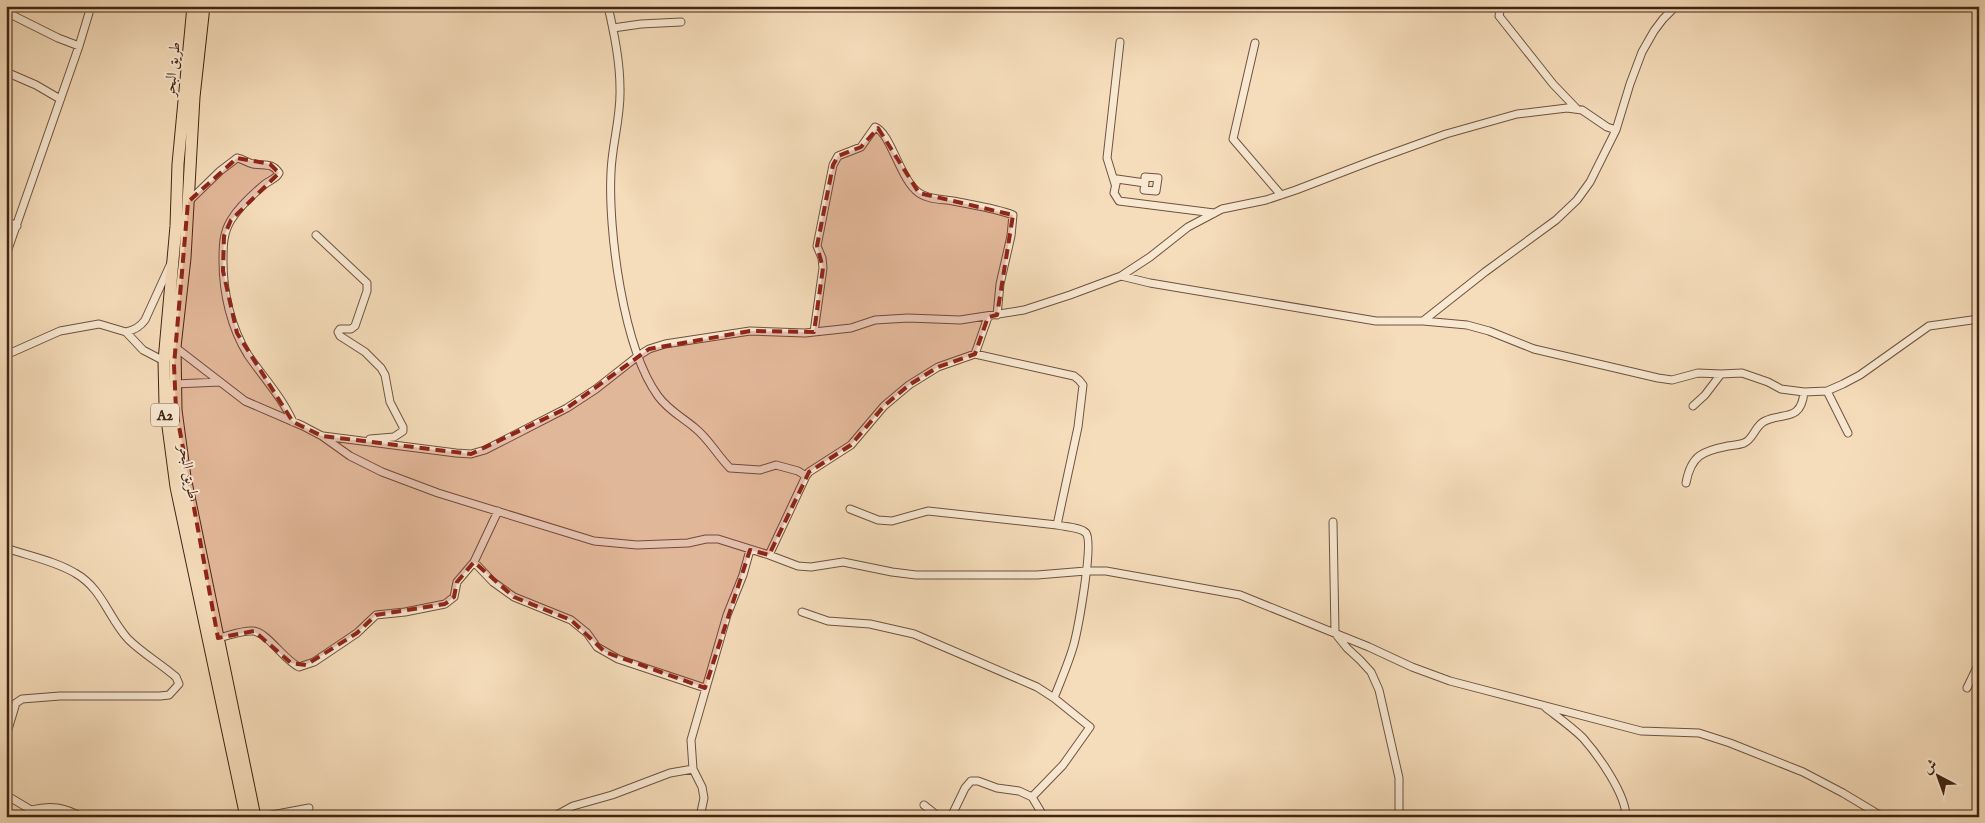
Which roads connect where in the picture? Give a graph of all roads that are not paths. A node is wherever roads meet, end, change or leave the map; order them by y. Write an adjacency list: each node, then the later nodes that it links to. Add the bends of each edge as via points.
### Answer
1 (88, 6): 15 (street)
2 (193, 6): 12 (highway, طريق البحر / A2)
3 (204, 6): 12 (highway, طريق البحر / A2)
4 (608, 6): 11 (street)
5 (1501, 6): 18 (street, via 1498,16)
6 (1676, 6): 20 (street, via 1654,31 1642,52)
7 (1977, 6): 9 (street)
8 (6, 12): 15 (street)
9 (1979, 12)
10 (681, 22): 11 (street)
11 (613, 28): 41 (street, via 620,88 611,170 611,205 621,288)
12 (195, 36): 19 (highway, طريق البحر / A2)
13 (1120, 42): 22 (street, via 1107,158)
14 (1255, 43): 23 (street, via 1233,139)
15 (79, 46): 17 (street)
16 (6, 72): 17 (street)
17 (60, 99): 27 (street)
18 (1576, 108): 20 (street); 23 (street, via 1517,114 1490,121)
19 (187, 123): 24 (highway, طريق البحر / A2); 30 (highway, طريق البحر / A2)
20 (1616, 130): 35 (street, via 1590,182 1563,213)
21 (1144, 183): 22 (street, via 1116,179)
22 (1116, 184): 25 (street, via 1114,193 1119,201)
23 (1281, 195): 25 (street)
24 (188, 202): 38 (highway, طريق البحر / A2); 49 (street, via 238,158 253,164 270,164 279,172 231,220 224,236 223,271 231,319 237,334)
25 (1215, 213): 31 (street, via 1188,227)
26 (6, 221): 27 (street)
27 (17, 226): 29 (street)
28 (316, 235): 52 (street, via 367,283 355,326 340,328 338,332 381,368 390,402 403,428 394,437)
29 (6, 256)
30 (173, 260): 36 (street, via 145,320 134,331); 42 (highway, طريق البحر / A2)
31 (1121, 276): 32 (street, via 1024,310); 35 (street, via 1376,321)
32 (997, 315): 33 (street); 37 (street, via 1013,215 929,198 920,193 908,180 883,134 875,127 861,147 838,156 833,165 817,246 823,268)
33 (988, 317): 37 (street, via 875,320 851,328); 39 (street)
34 (1979, 318): 46 (street, via 1929,326 1860,375)
35 (1423, 321): 43 (street, via 1489,330 1534,349 1658,378 1672,380 1698,373)
36 (126, 332): 40 (street, via 99,324 72,328); 42 (street, via 143,350)
37 (814, 332): 41 (street, via 750,330 665,344)
38 (175, 347): 44 (street); 45 (highway, طريق البحر / A2)
39 (975, 354): 53 (street, via 938,367 909,385 884,406 851,445); 58 (street, via 1074,376 1082,382 1078,427)
40 (6, 355)
41 (638, 356): 52 (street, via 567,408 476,453); 53 (street, via 663,402 695,428 730,468 760,470 776,465)
42 (164, 361): 79 (highway, طريق البحر / A2, via 164,404 173,472)
43 (1721, 374): 47 (street, via 1742,373 1781,388); 48 (street)
44 (220, 382): 45 (street); 49 (street, via 245,401)
45 (175, 384): 66 (highway, طريق البحر / A2, via 185,477)
46 (1827, 391): 47 (street); 50 (street)
47 (1804, 392): 54 (street, via 1797,410 1788,416 1765,420 1744,443 1699,455 1688,470)
48 (1693, 406)
49 (293, 422): 51 (street)
50 (1848, 433)
51 (322, 436): 52 (street); 56 (street, via 350,456 382,472)
52 (360, 440)
53 (806, 476): 61 (street)
54 (1686, 483)
55 (850, 508): 58 (street, via 878,520 892,521 928,511)
56 (498, 511): 60 (street, via 612,544 688,543 706,538); 62 (street)
57 (1333, 522): 65 (street)
58 (1057, 526): 63 (street, via 1082,530 1086,534)
59 (6, 548): 72 (street, via 84,579 102,597 128,639 176,677 179,684 170,695 160,696 22,698 16,703)
60 (750, 550): 61 (street); 68 (street)
61 (769, 555): 63 (street, via 798,566 843,562 916,575 1037,575)
62 (474, 562): 66 (street, via 457,582 454,597 445,604 376,615 357,633 306,666 291,663 260,632); 68 (street, via 493,582 514,597 571,620 604,652)
63 (1086, 571): 65 (street, via 1106,571 1240,595); 70 (street, via 1074,642)
64 (802, 612): 70 (street, via 828,621 870,624 914,634 1013,675)
65 (1335, 633): 71 (street, via 1450,681); 87 (street, via 1371,672 1379,690 1399,778)
66 (218, 638): 80 (highway, طريق البحر / A2)
67 (1979, 663): 69 (street)
68 (705, 688): 73 (street, via 691,740)
69 (1967, 688)
70 (1054, 698): 75 (street, via 1090,727 1063,765)
71 (1542, 705): 88 (street, via 1573,729 1594,751 1619,793); 89 (street, via 1641,731 1699,733 1730,743 1802,772)
72 (6, 736)
73 (693, 769): 82 (street, via 670,773 573,806); 83 (street, via 704,798)
74 (6, 795): 78 (street, via 31,810 67,808)
75 (1032, 797): 85 (street, via 1019,791 971,782); 86 (street)
76 (924, 805): 84 (street)
77 (309, 808): 81 (street)
78 (82, 817)
79 (246, 817)
80 (255, 817)
81 (261, 817)
82 (553, 817)
83 (700, 817)
84 (940, 817)
85 (951, 817)
86 (1044, 817)
87 (1399, 817)
88 (1626, 817)
89 (1883, 817)

